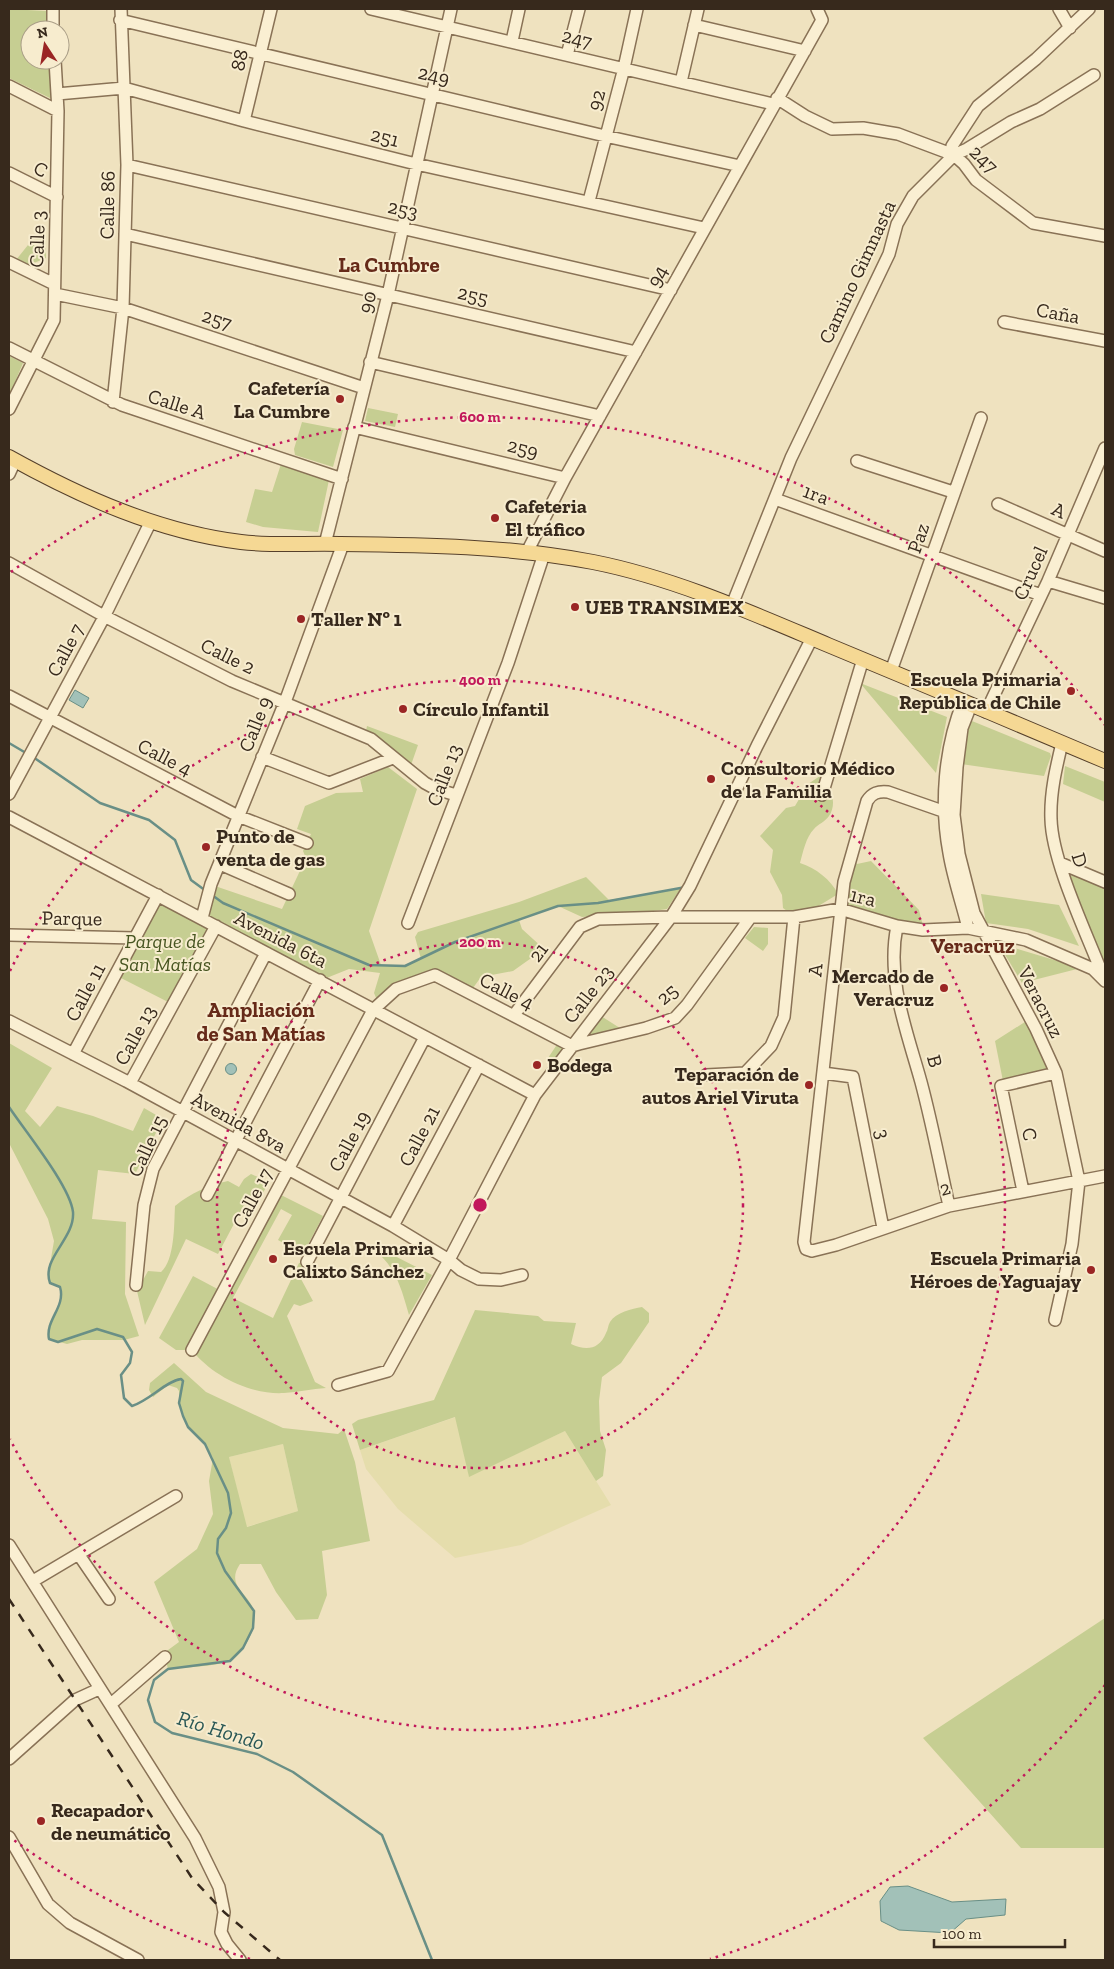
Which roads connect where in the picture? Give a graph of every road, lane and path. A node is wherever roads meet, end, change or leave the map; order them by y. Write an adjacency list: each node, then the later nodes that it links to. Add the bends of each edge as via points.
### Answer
1 (272, 9): 17 (street, 88)
2 (371, 9): 13 (street, 247)
3 (451, 9): 13 (street, 90)
4 (519, 9): 15 (street)
5 (578, 9): 18 (street)
6 (637, 9): 19 (street, 92)
7 (698, 9): 12 (street)
8 (817, 9): 16 (street, 94, via 822,20)
9 (1059, 9): 14 (street)
10 (1089, 9): 14 (street, Camino Gimnasta)
11 (121, 14): 17 (street, 249); 24 (street, Calle 86)
12 (694, 25): 16 (street); 22 (street)
13 (447, 26): 15 (street, 247); 26 (street, 90)
14 (1070, 28): 31 (street, Camino Gimnasta, via 978,106 952,146)
15 (512, 41): 18 (street, 247)
16 (805, 51): 27 (street, 94)
17 (259, 53): 26 (street, 249); 29 (street, 88)
18 (567, 55): 19 (street, 247)
19 (624, 68): 22 (street, 247); 30 (street, 92)
20 (56, 70): 25 (street, Calle 3)
21 (1094, 75): 31 (street, via 1040,109)
22 (681, 82): 27 (street, 247)
23 (9, 86): 28 (street)
24 (124, 88): 25 (street, 251); 29 (street, 251); 33 (street, Calle 86)
25 (57, 94): 28 (street, Calle 3)
26 (432, 94): 30 (street, 249); 32 (street, 90)
27 (775, 101): 31 (street, 247, via 832,129 863,128 898,134); 34 (street, 94)
28 (58, 111): 36 (street, Calle 3)
29 (244, 121): 32 (street, 251)
30 (605, 136): 34 (street, 249); 37 (street, 92)
31 (954, 155): 41 (street, 247, via 976,180 1033,223); 66 (street, Camino Gimnasta, via 912,196 897,224 889,254 791,458)
32 (416, 164): 37 (street, 251); 38 (street, 90)
33 (127, 165): 38 (street, 253); 40 (street, Calle 86)
34 (740, 166): 39 (street, 94)
35 (9, 173): 36 (street, C)
36 (57, 197): 43 (street, Calle 3)
37 (588, 201): 39 (street, 251)
38 (403, 228): 44 (street, 253); 45 (street, 90)
39 (704, 228): 44 (street, 94)
40 (125, 234): 45 (street, 255); 46 (street, Calle 86)
41 (1105, 236)
42 (9, 262): 43 (street)
43 (54, 289): 46 (street, 257); 51 (street, Calle 3, via 54,320)
44 (671, 290): 50 (street, 94)
45 (388, 295): 50 (street, 255); 52 (street, 90)
46 (123, 308): 53 (street, 257); 54 (street, Calle 86)
47 (1004, 322): 48 (street, Caña)
48 (1105, 341)
49 (9, 348): 51 (street, Calle A)
50 (636, 352): 56 (street, 94)
51 (35, 361): 54 (street, Calle A); 55 (street, Calle 3)
52 (370, 362): 53 (street, 90); 56 (street)
53 (364, 388): 58 (street, 90)
54 (113, 402): 64 (street, Calle A)
55 (9, 409)
56 (600, 416): 63 (street, 94)
57 (981, 418): 65 (street, Paz)
58 (354, 427): 63 (street, 259); 64 (street, 90)
59 (1105, 448): 69 (street, Crucel)
60 (12, 459): 62 (street); 68 (main road, via 101,503)
61 (858, 461): 65 (street)
62 (9, 474)
63 (565, 478): 73 (street, 94)
64 (342, 479): 70 (street, 90)
65 (953, 492): 75 (street, Paz)
66 (775, 499): 75 (street, 1ra); 80 (street, Camino Gimnasta)
67 (998, 504): 69 (street, A)
68 (151, 521): 70 (main road, via 242,542); 81 (street, Calle 7)
69 (1068, 535): 72 (street, A); 77 (street, Crucel)
70 (325, 544): 71 (main road)
71 (343, 544): 73 (main road, via 456,546); 86 (street, Calle 9)
72 (1105, 551)
73 (527, 552): 74 (main road)
74 (544, 554): 80 (main road, via 648,576); 95 (street, Calle 13, via 508,663)
75 (932, 556): 78 (street, 1ra); 84 (street, Paz)
76 (9, 563): 81 (street, Calle 2)
77 (1048, 581): 78 (street, Crucel); 79 (street)
78 (1041, 595): 88 (street, Crucel)
79 (1105, 598)
80 (732, 605): 82 (main road)
81 (104, 616): 86 (street, Calle 2, via 232,681); 89 (street, Calle 7)
82 (812, 638): 83 (main road); 107 (street, Calle 23, via 690,886)
83 (863, 659): 84 (main road); 96 (street)
84 (891, 671): 87 (main road)
85 (9, 696): 89 (street, Calle 4)
86 (285, 702): 91 (street, Calle 9); 92 (street, Calle 2, via 371,739)
87 (967, 704): 88 (main road); 97 (street, Veracruz)
88 (986, 712): 90 (main road)
89 (50, 718): 94 (street, Calle 7); 98 (street, Calle 4)
90 (1062, 743): 93 (main road); 101 (street, D, via 1054,778 1051,820)
91 (262, 757): 92 (street, via 329,784); 98 (street, Calle 9)
92 (394, 758): 95 (street, Calle 2, via 425,783)
93 (1105, 761)
94 (9, 794)
95 (456, 795): 112 (street, Calle 13)
96 (822, 795)
97 (949, 814): 106 (street, A, via 888,792 879,791 870,796 850,856); 115 (street, Veracruz, via 949,853); 116 (street, Veracruz, via 974,913)
98 (238, 816): 100 (street, Calle 4); 102 (street, Calle 9)
99 (9, 817): 105 (street, Avenida 6ta)
100 (307, 843)
101 (1060, 863): 103 (street); 121 (street, D)
102 (220, 864): 104 (street); 109 (street, Calle 9)
103 (1105, 882)
104 (289, 894)
105 (158, 896): 109 (street, Avenida 6ta); 118 (street, Calle 11)
106 (840, 909): 108 (street, 1ra); 114 (street, 1ra); 129 (street, A)
107 (671, 917): 110 (street, 1ra); 111 (street, 1ra); 126 (street, Calle 23)
108 (794, 917): 110 (street, 1ra); 131 (street, via 784,1017 771,1046 745,1073)
109 (202, 918): 113 (street, Avenida 6ta)
110 (750, 918): 126 (street, 25, via 675,1018)
111 (598, 920): 123 (street, 21, via 580,927)
112 (408, 923)
113 (216, 926): 119 (street, Avenida 6ta); 132 (street, Calle 13)
114 (897, 926): 115 (street, 1ra, via 923,930); 142 (street, B, via 893,945 897,998 922,1084)
115 (968, 928): 116 (street, 1ra)
116 (982, 930): 121 (street, 1ra, via 1026,940 1093,969); 130 (street, Veracruz)
117 (9, 935): 118 (street, Parque)
118 (135, 938): 127 (street, Calle 11)
119 (266, 953): 120 (street, Avenida 6ta); 134 (street, Calle 15)
120 (320, 980): 122 (street, Avenida 6ta); 135 (street)
121 (1105, 981)
122 (373, 1010): 123 (street, Calle 4, via 396,989 435,975); 125 (street, Avenida 6ta); 136 (street, Calle 17)
123 (514, 1015): 126 (street, Calle 4)
124 (9, 1021): 127 (street, Avenida 8va)
125 (425, 1037): 128 (street, Avenida 6ta); 141 (street, Calle 19)
126 (572, 1046): 133 (street, Calle 23)
127 (74, 1054): 132 (street, Avenida 8va)
128 (479, 1065): 133 (street, Avenida 6ta); 143 (street, Calle 21)
129 (823, 1073): 144 (street, 3, via 853,1077); 145 (street, A)
130 (1056, 1073): 138 (street, Veracruz); 139 (street, C, via 1001,1086)
131 (706, 1075)
132 (130, 1083): 134 (street, Avenida 8va)
133 (535, 1095): 146 (street, Calle 23)
134 (184, 1113): 135 (street, Avenida 8va); 149 (street, Calle 15, via 162,1150 147,1190)
135 (236, 1142): 136 (street, Avenida 8va); 140 (street)
136 (288, 1170): 141 (street, Avenida 8va); 151 (street, Calle 17)
137 (1105, 1176): 138 (street, 2)
138 (1079, 1182): 139 (street, 2); 150 (street, Veracruz, via 1072,1244)
139 (1023, 1191): 142 (street, 2)
140 (207, 1195)
141 (340, 1198): 143 (street, Avenida 8va); 147 (street, Calle 19)
142 (949, 1206): 144 (street, 2)
143 (393, 1226): 146 (street, Avenida 8va)
144 (883, 1228): 145 (street, 2, via 812,1251 806,1249)
145 (804, 1242)
146 (450, 1260): 148 (street, Avenida 8va, via 461,1270 480,1279 501,1280); 152 (street, Calle 23, via 388,1371)
147 (307, 1262)
148 (522, 1275)
149 (136, 1285)
150 (1055, 1320)
151 (192, 1350)
152 (338, 1385)
153 (176, 1496): 155 (street)
154 (9, 1545): 156 (street)
155 (79, 1555): 156 (street); 157 (street)
156 (33, 1581): 159 (street)
157 (109, 1598)
158 (165, 1657): 160 (street)
159 (98, 1689): 160 (street); 161 (street, via 75,1700)
160 (110, 1704): 164 (street, via 195,1838 219,1887 224,1912 221,1932)
161 (9, 1759)
162 (9, 1837): 163 (street, via 48,1904 70,1923)
163 (138, 1960)
164 (240, 1960)

